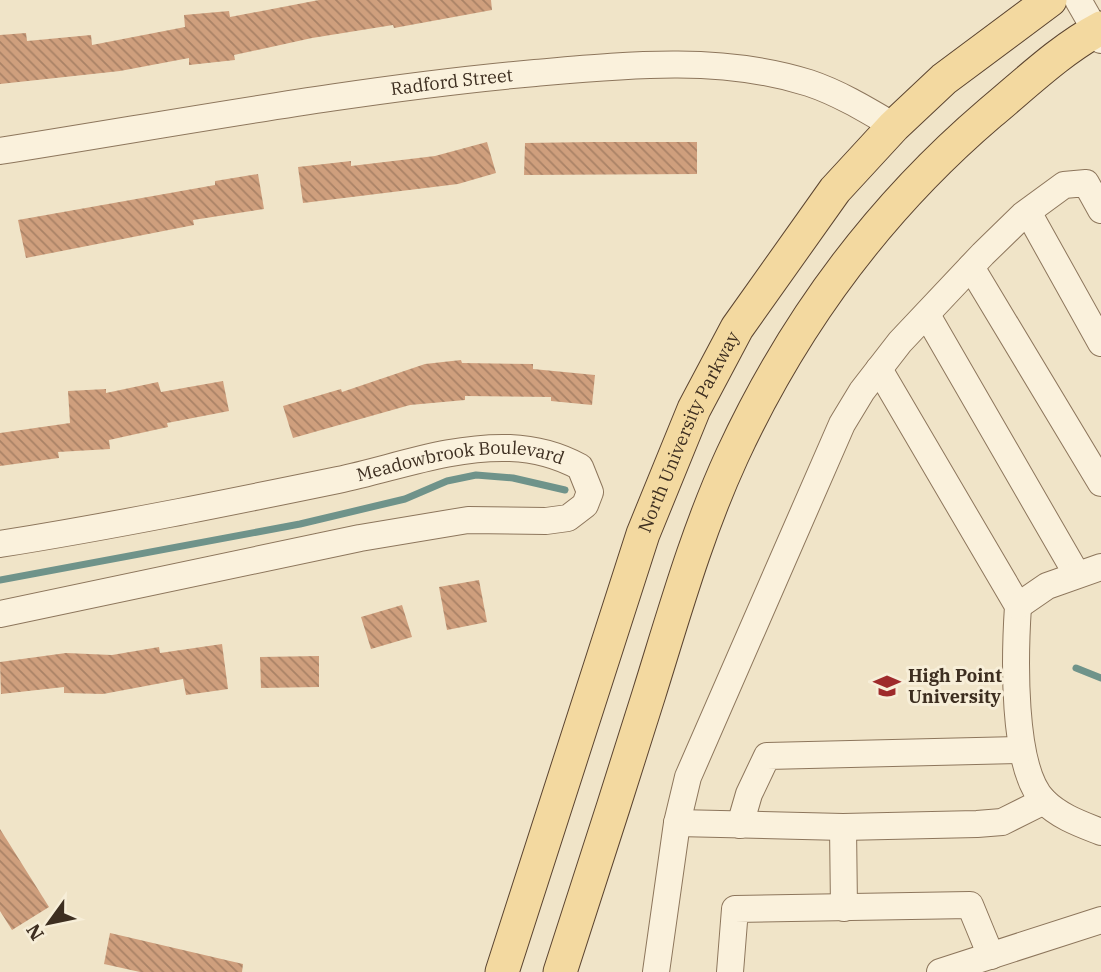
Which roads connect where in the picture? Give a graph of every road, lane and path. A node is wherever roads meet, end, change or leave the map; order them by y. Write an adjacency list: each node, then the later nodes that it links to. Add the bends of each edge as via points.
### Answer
1 (1050, 0): 4 (main road, North University Parkway, via 944,79)
2 (1078, 0): 3 (street)
3 (1099, 33): 27 (main road, via 957,142 904,196 846,263 782,362 731,457 702,529)
4 (894, 126): 5 (street, Radford Street, via 809,83 754,71 647,63 430,82); 26 (main road, North University Parkway, via 835,190 784,258 737,328 694,409 634,559)
5 (0, 151)
6 (1101, 210): 7 (street, via 1086,183 1078,181 1064,184)
7 (1028, 212): 8 (street); 10 (street)
8 (971, 267): 9 (street); 12 (street)
9 (927, 315): 11 (street); 14 (street)
10 (1101, 343)
11 (878, 369): 15 (street); 19 (street, via 842,424 688,777)
12 (1101, 483)
13 (0, 544): 16 (street, Meadowbrook Boulevard, via 473,450 509,448 556,454 580,467 590,492 585,505 568,518 468,520 360,538)
14 (1088, 570): 15 (street, via 1047,586)
15 (1018, 606): 17 (street)
16 (0, 614)
17 (1021, 750): 18 (street); 20 (street, via 767,756)
18 (1044, 801): 21 (street, via 1002,822); 22 (street, via 1069,820)
19 (677, 823): 20 (street); 28 (street)
20 (740, 825): 21 (street)
21 (844, 827): 23 (street)
22 (1101, 832)
23 (844, 908): 25 (street, via 970,905); 29 (street, via 735,909)
24 (1101, 920): 25 (street)
25 (991, 956): 30 (street)
26 (502, 972)
27 (560, 972)
28 (656, 972)
29 (730, 972)
30 (940, 972)

